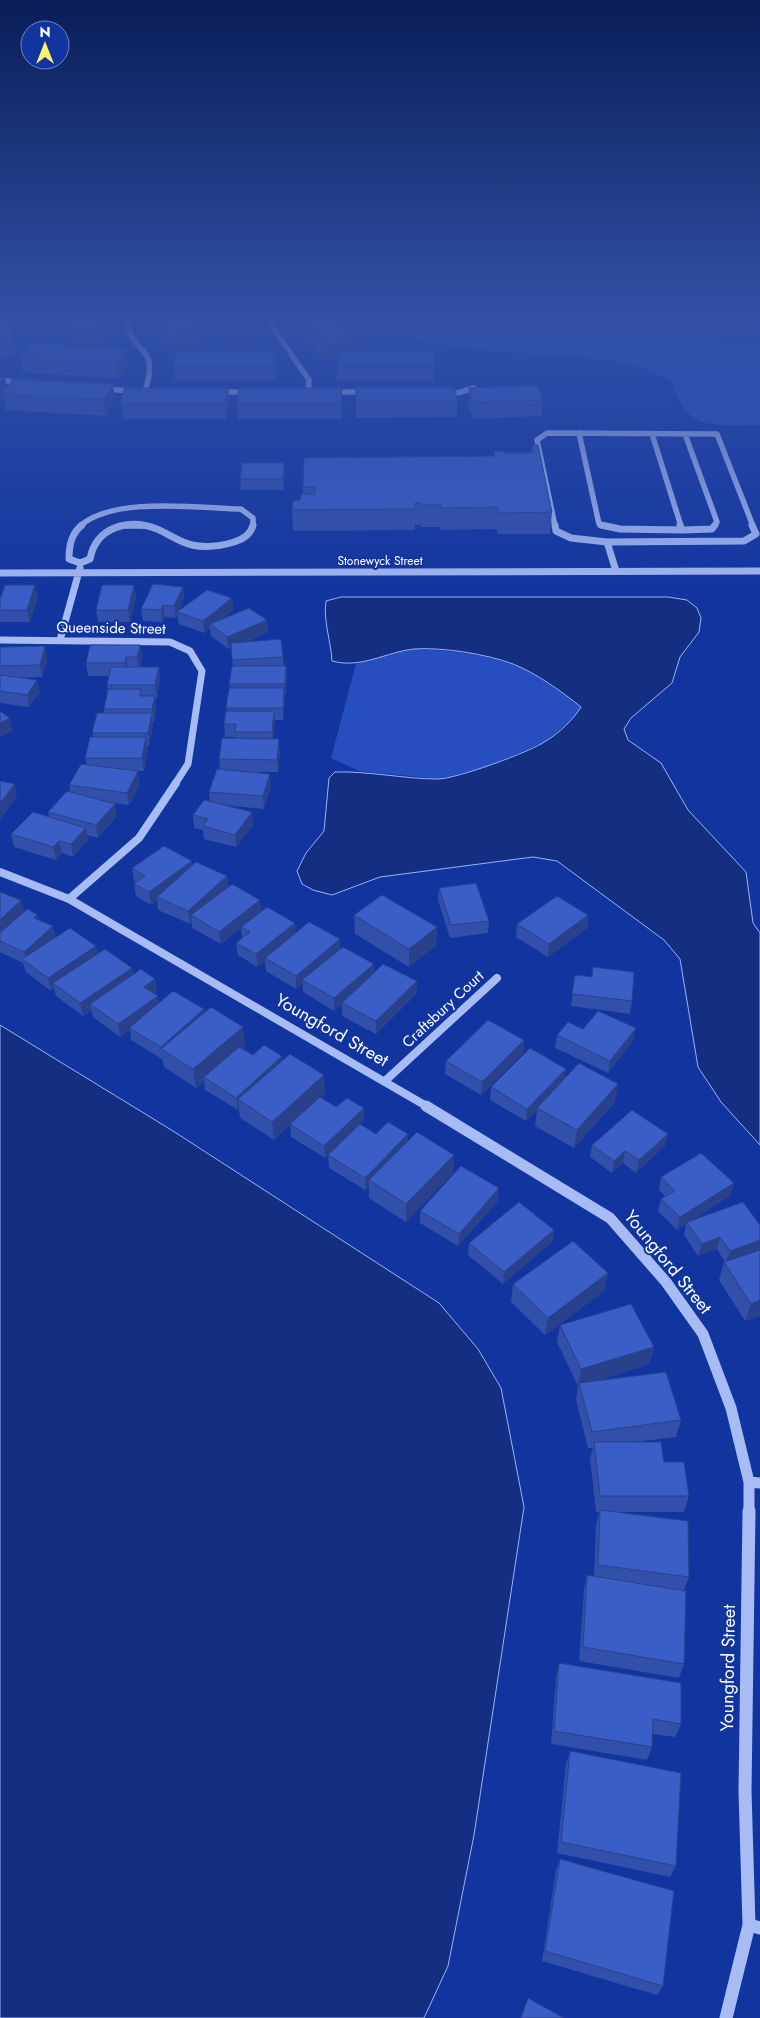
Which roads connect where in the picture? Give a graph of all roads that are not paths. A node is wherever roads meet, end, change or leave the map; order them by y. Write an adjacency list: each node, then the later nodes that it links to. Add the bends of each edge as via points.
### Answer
1 (579, 433): 2 (lane); 4 (lane, via 599,524 620,529); 5 (lane, via 547,433 538,440 556,531 571,538)
2 (652, 434): 3 (lane); 4 (street)
3 (685, 434): 4 (street, via 717,522 712,529); 5 (lane, via 717,434 756,534 744,541)
4 (682, 530)
5 (607, 542): 8 (lane)
6 (80, 563): 6 (street, via 90,559 94,543 114,528 144,525 195,546 224,545 248,537 253,528 253,518 240,509 229,507 127,507 108,510 88,518 72,537 69,559); 10 (street)
7 (760, 571): 8 (street, Stonewyck Street)
8 (616, 572): 10 (street, Stonewyck Street)
9 (0, 573): 10 (street, Stonewyck Street)
10 (80, 573): 12 (street)
11 (0, 640): 12 (street, Queenside Street)
12 (60, 640): 14 (street, Queenside Street, via 170,642 190,651 202,671 188,764 139,838)
13 (0, 872): 14 (street, Youngford Street)
14 (69, 899): 16 (street, Youngford Street)
15 (497, 978): 16 (street, Craftsbury Court)
16 (386, 1081): 17 (street, Youngford Street, via 610,1218 666,1282 703,1334)
17 (755, 1482): 18 (street, Youngford Street, via 745,1782)
18 (754, 1927): 19 (street, Youngford Street)
19 (726, 2018)

